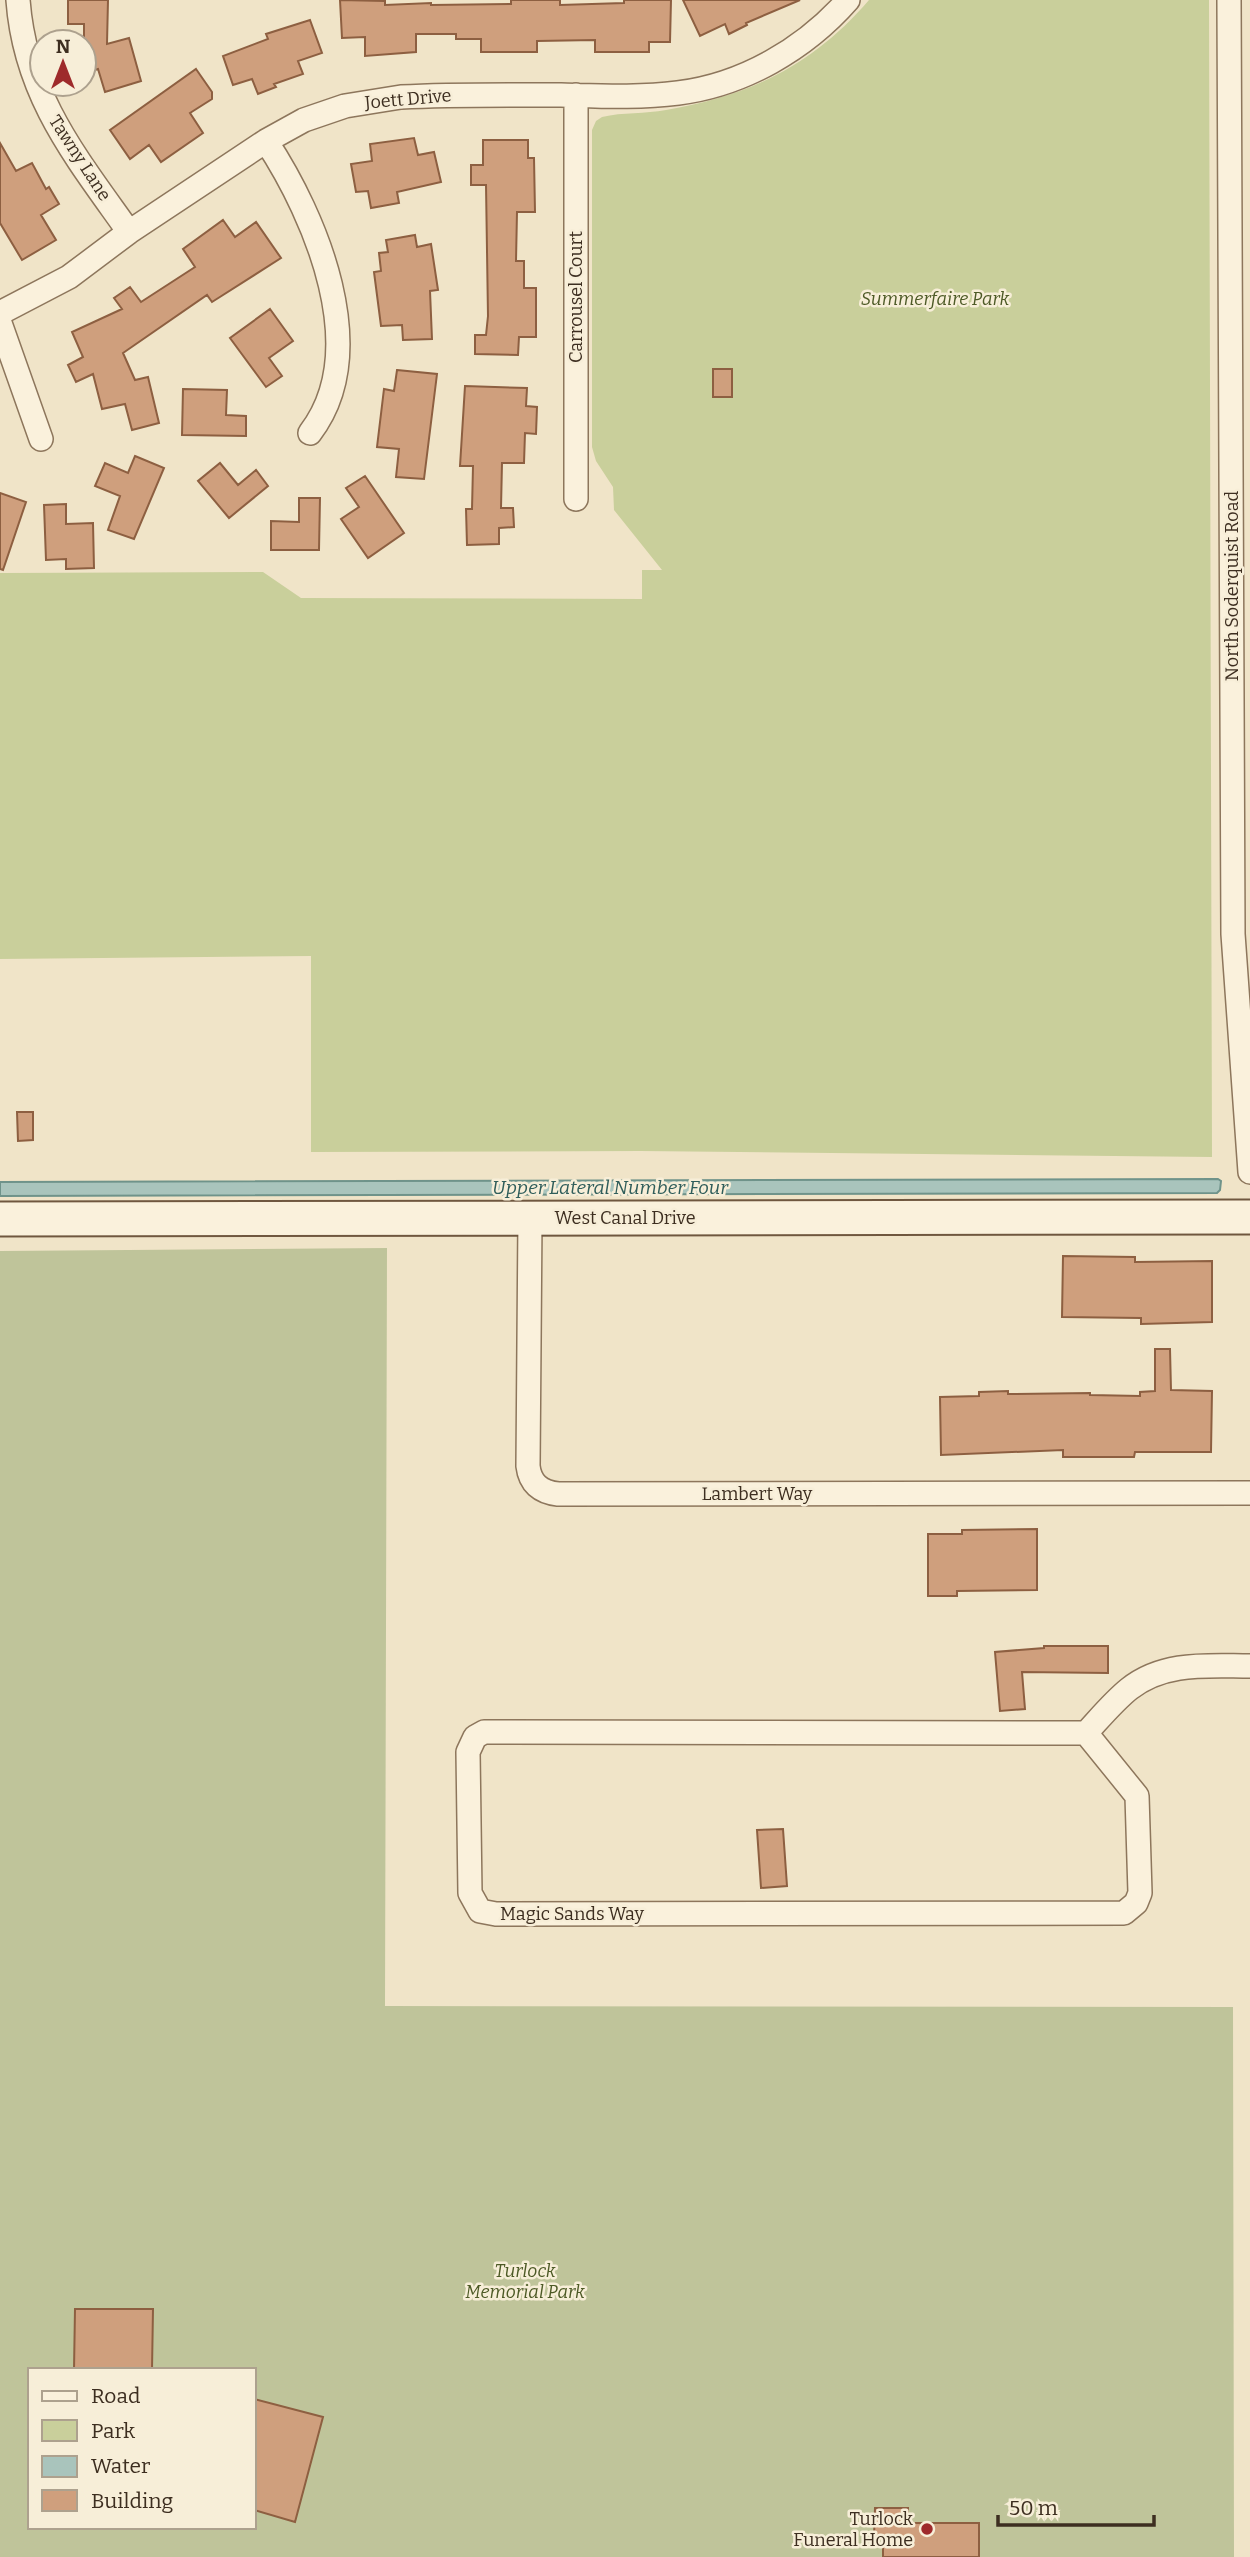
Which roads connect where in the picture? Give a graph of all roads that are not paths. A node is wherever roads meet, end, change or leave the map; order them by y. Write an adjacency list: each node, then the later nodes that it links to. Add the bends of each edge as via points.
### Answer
1 (18, 0): 6 (street, Tawny Lane, via 24,43 42,98)
2 (848, 0): 4 (street, Joett Drive, via 819,29 782,55 720,84 663,94)
3 (1228, 0): 12 (street, North Soderquist Road, via 1233,934)
4 (576, 96): 5 (street, Joett Drive, via 426,95 375,100 324,112); 11 (street, Carrousel Court)
5 (266, 141): 6 (street, Joett Drive); 9 (street, via 308,218 326,272 336,324 334,387)
6 (129, 232): 7 (street, Joett Drive, via 69,276)
7 (0, 313)
8 (0, 323): 10 (street)
9 (310, 433)
10 (41, 439)
11 (576, 499)
12 (1250, 1172)
13 (1250, 1217): 14 (street, West Canal Drive)
14 (530, 1218): 15 (street, West Canal Drive); 16 (street, Lambert Way, via 528,1466 532,1481 545,1492)
15 (0, 1219)
16 (1250, 1493)
17 (1250, 1666): 18 (street, via 1182,1666 1152,1675 1129,1689)
18 (1086, 1733): 18 (street, Magic Sands Way, via 484,1732 475,1737 468,1752 470,1893 480,1911 496,1914 1124,1913 1140,1893 1137,1796)

